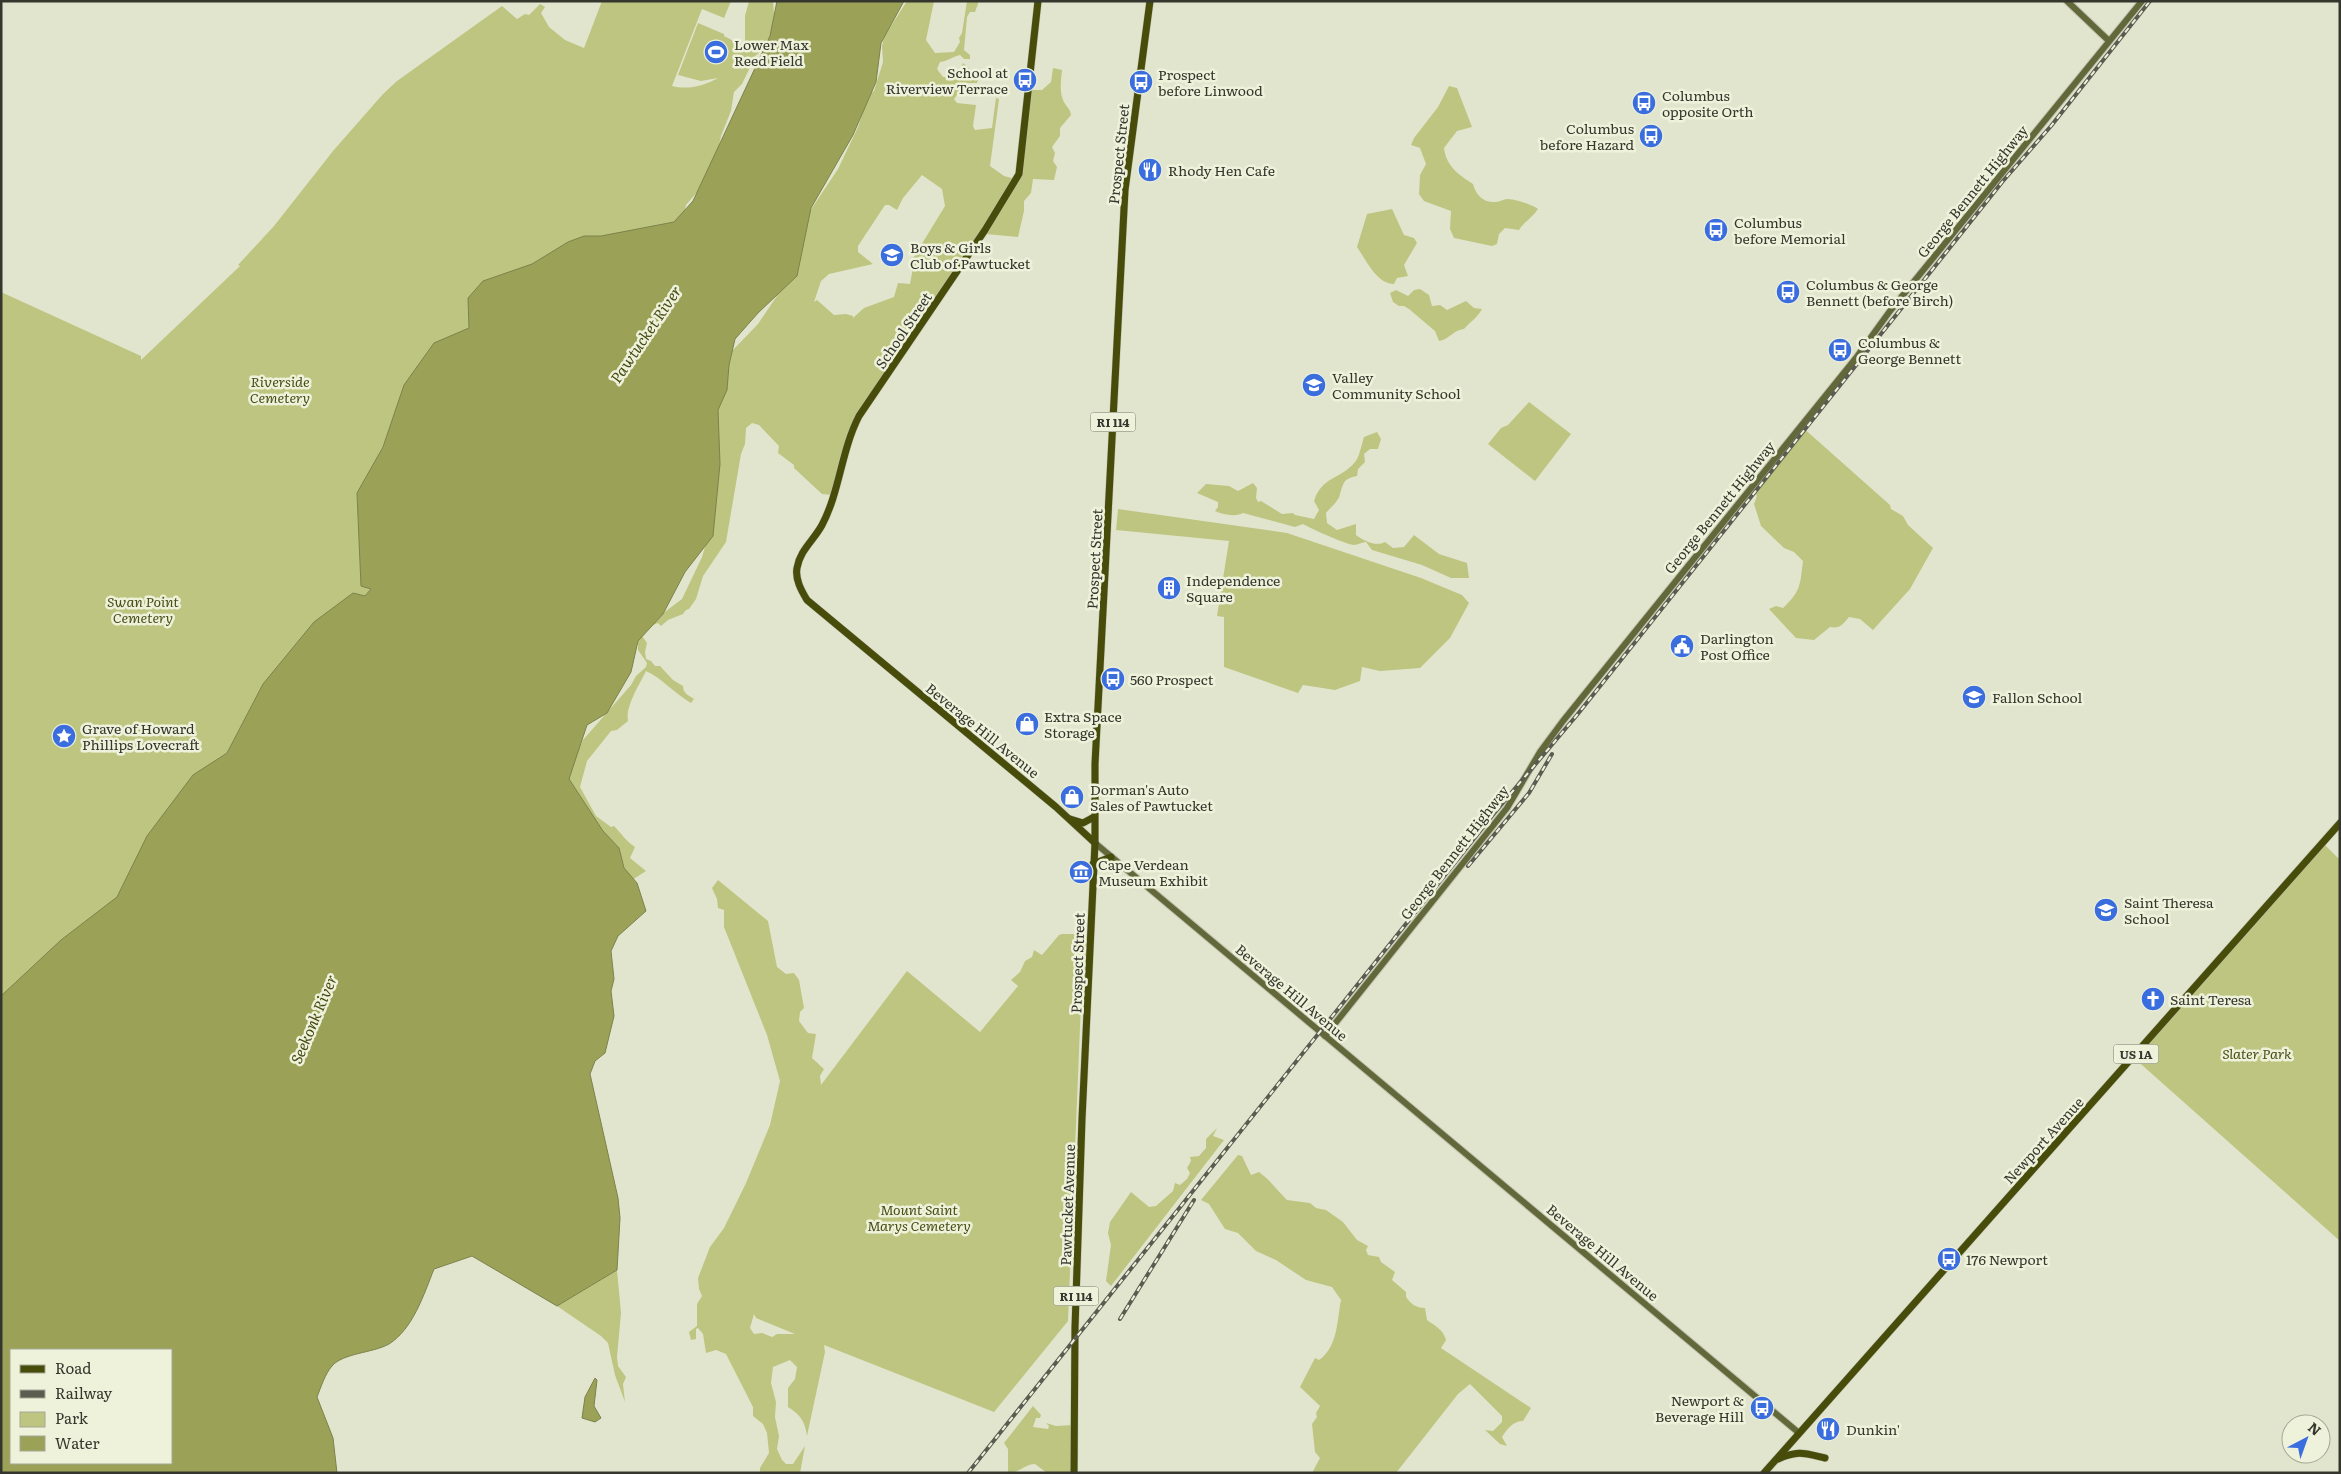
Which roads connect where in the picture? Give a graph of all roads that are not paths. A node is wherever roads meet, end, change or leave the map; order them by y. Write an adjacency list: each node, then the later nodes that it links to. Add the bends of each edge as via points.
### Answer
1 (1038, 1): 6 (main road, School Street, via 1019,174 859,416 828,514)
2 (1150, 1): 7 (main road, Prospect Street / RI 114, via 1125,190)
3 (2066, 1): 5 (main road)
4 (2142, 1): 13 (main road, George Bennett Highway, via 1563,721 1540,752 1507,808)
5 (2108, 40)
6 (801, 554): 8 (main road, Beverage Hill Avenue, via 798,580 807,600)
7 (1094, 817): 8 (main road, via 1083,823); 10 (main road, Prospect Street / RI 114)
8 (1070, 819): 10 (main road, Beverage Hill Avenue)
9 (2340, 823): 15 (main road, Newport Avenue / US 1A)
10 (1095, 843): 11 (main road, Beverage Hill Avenue); 12 (main road, Prospect Street / RI 114)
11 (1111, 856): 12 (main road); 13 (main road, Beverage Hill Avenue)
12 (1093, 864): 14 (main road, Prospect Street / RI 114)
13 (1325, 1036): 15 (main road, Beverage Hill Avenue)
14 (1082, 1119): 18 (main road, Pawtucket Avenue / RI 114)
15 (1799, 1433): 17 (main road, Newport Avenue / US 1A)
16 (1825, 1458): 17 (main road, via 1796,1452)
17 (1776, 1460): 19 (main road, Newport Avenue / US 1A)
18 (1074, 1473)
19 (1764, 1473)

